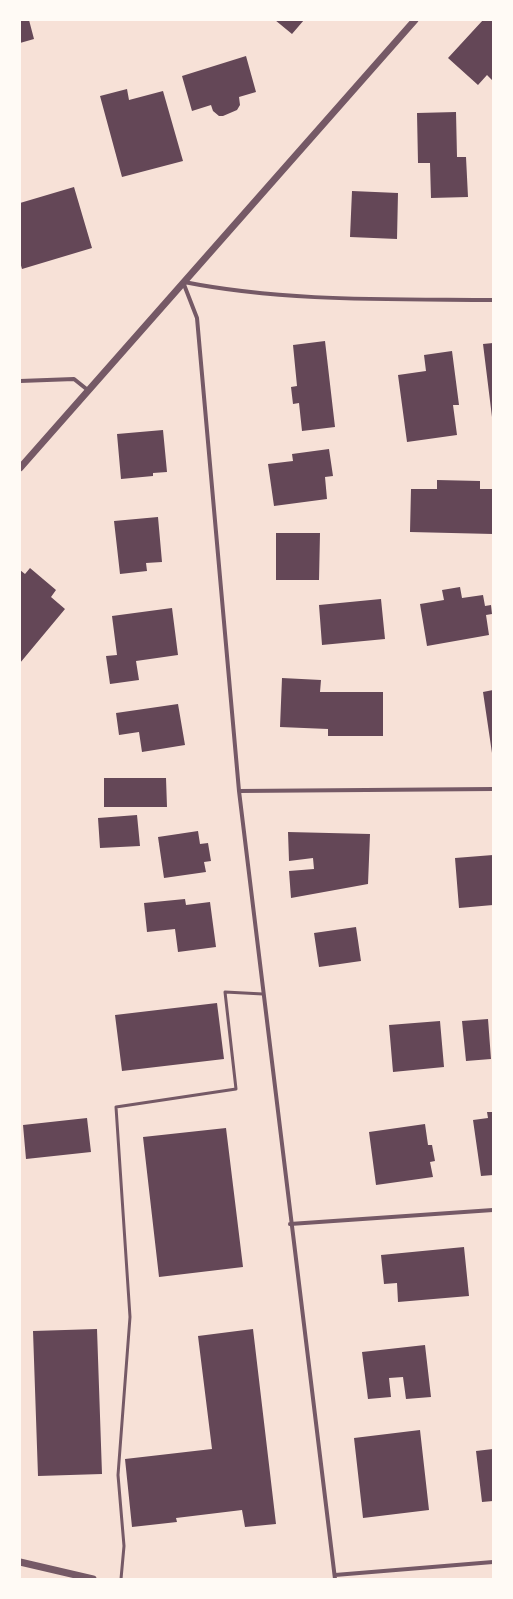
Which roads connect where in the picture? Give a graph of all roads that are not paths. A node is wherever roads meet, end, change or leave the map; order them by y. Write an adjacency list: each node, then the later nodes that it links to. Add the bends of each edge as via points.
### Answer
1 (415, 20): 2 (street)
2 (183, 281): 3 (street, via 223,289 319,297); 5 (street); 8 (street, via 197,318)
3 (493, 300)
4 (20, 381): 5 (street, via 74,379)
5 (89, 391): 6 (street)
6 (20, 468)
7 (493, 789): 8 (street)
8 (239, 791): 9 (street)
9 (263, 994): 11 (street); 16 (lane, via 225,992 236,1089 116,1107 130,1317 118,1475 124,1546)
10 (493, 1210): 11 (street)
11 (290, 1224): 14 (street)
12 (20, 1562): 15 (street)
13 (493, 1562): 14 (street)
14 (335, 1577)
15 (94, 1579)
16 (121, 1579)

